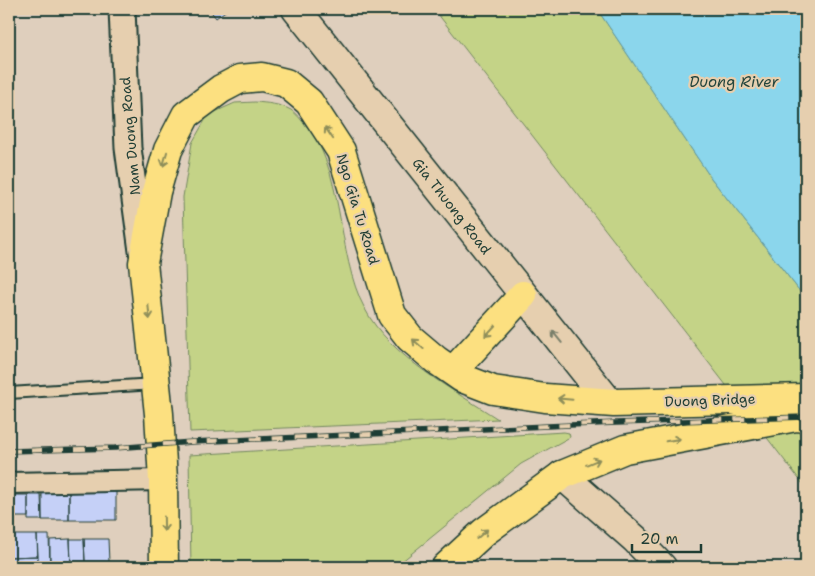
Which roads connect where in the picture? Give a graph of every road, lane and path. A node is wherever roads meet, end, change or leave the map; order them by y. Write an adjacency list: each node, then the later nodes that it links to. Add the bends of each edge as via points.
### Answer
1 (122, 9): 3 (street, Nam Duong Road, via 128,153)
2 (296, 9): 4 (main road, Gia Thuong Road)
3 (143, 264): 5 (main road, Ngo Gia Tu Road, one-way to 3, via 410,338 392,315 341,151 309,102 286,84 262,77 240,79 186,115 168,150 156,192); 6 (main road, Ngo Gia Tu Road, one-way to 6)
4 (523, 295): 5 (main road, one-way to 5); 9 (main road, Gia Thuong Road, one-way to 4)
5 (453, 372): 9 (main road, Ngo Gia Tu Road, one-way to 5, via 492,390)
6 (156, 384): 7 (lane); 12 (main road, Ngo Gia Tu Road)
7 (9, 394)
8 (806, 398): 9 (main road, Duong Bridge)
9 (612, 403)
10 (806, 418): 11 (main road, Duong Bridge, one-way to 10, via 625,449 796,417)
11 (562, 475): 15 (main road, one-way to 11, via 484,532); 16 (main road)
12 (163, 480): 13 (street); 14 (main road, Ngo Gia Tu Road, one-way to 14)
13 (9, 483)
14 (164, 567)
15 (446, 567)
16 (662, 567)

